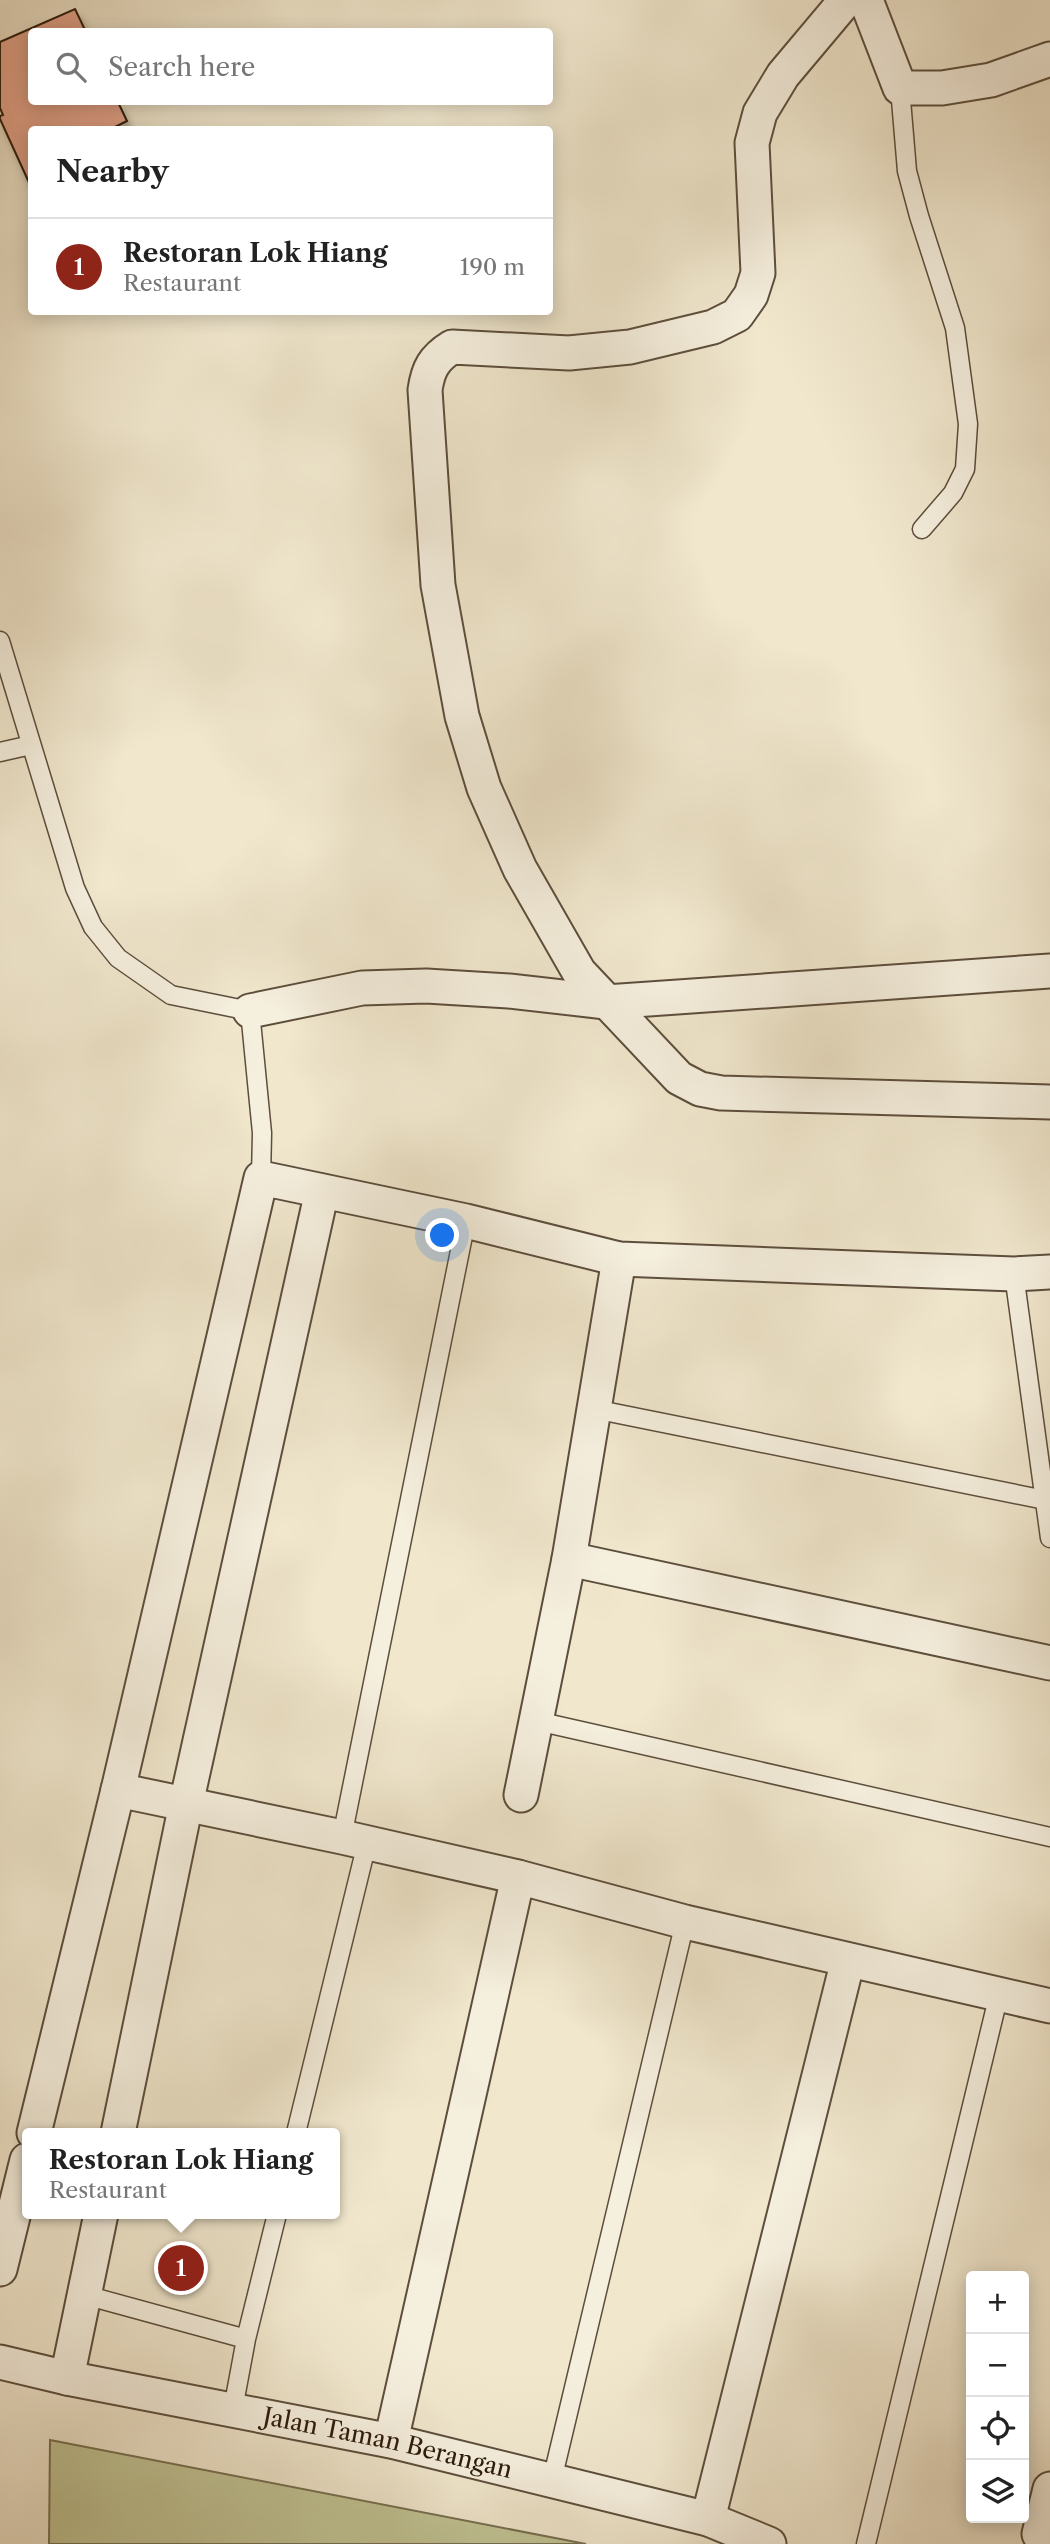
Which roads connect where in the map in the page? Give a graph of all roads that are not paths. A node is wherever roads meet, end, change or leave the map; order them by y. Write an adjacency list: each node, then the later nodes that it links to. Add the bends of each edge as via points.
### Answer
1 (846, 0): 10 (street, via 783,75 760,113 752,143 758,273 751,295 737,315 713,327 630,347 569,353 452,347 438,355 428,372 425,390 438,585 462,716 484,788 520,869 579,972)
2 (866, 0): 4 (street)
3 (1050, 60): 4 (street, via 991,80 942,88)
4 (900, 88): 5 (lane, via 907,171 955,328 968,424 965,469 953,493)
5 (922, 529)
6 (0, 641): 7 (lane)
7 (31, 745): 8 (lane); 11 (lane, via 75,888 93,927 118,958 171,995)
8 (0, 752)
9 (1050, 971): 10 (street)
10 (606, 1002): 11 (street, via 426,986 362,988); 12 (street, via 679,1078 700,1089)
11 (250, 1011): 13 (lane, via 262,1133)
12 (1050, 1102)
13 (261, 1178): 14 (street); 25 (street)
14 (322, 1191): 15 (street); 27 (street)
15 (466, 1221): 16 (street); 29 (lane)
16 (619, 1259): 18 (street); 19 (street)
17 (1050, 1272): 18 (street)
18 (1014, 1274): 20 (lane)
19 (594, 1409): 20 (lane); 22 (street)
20 (1045, 1500): 21 (lane)
21 (1050, 1538)
22 (569, 1559): 23 (street); 24 (street)
23 (1050, 1663)
24 (537, 1721): 26 (street); 28 (lane)
25 (118, 1790): 27 (street); 35 (street)
26 (521, 1795)
27 (186, 1804): 29 (street); 36 (street)
28 (1050, 1837)
29 (354, 1840): 30 (street); 37 (lane)
30 (518, 1877): 31 (street); 47 (street)
31 (685, 1922): 32 (street); 48 (lane)
32 (848, 1960): 33 (street); 50 (street)
33 (999, 1994): 34 (street); 53 (lane)
34 (1050, 2006)
35 (35, 2128)
36 (119, 2128)
37 (297, 2128)
38 (22, 2180): 41 (street)
39 (100, 2219): 42 (street)
40 (276, 2219): 43 (lane)
41 (0, 2269)
42 (85, 2295): 43 (lane); 45 (street)
43 (246, 2339): 46 (lane)
44 (0, 2362): 45 (street, Jalan Taman Berangan)
45 (67, 2378): 46 (street, Jalan Taman Berangan)
46 (233, 2409): 47 (street, Jalan Taman Berangan)
47 (391, 2441): 48 (street, Jalan Taman Berangan)
48 (552, 2480): 50 (street, Jalan Taman Berangan)
49 (1050, 2489): 51 (street)
50 (708, 2519): 52 (street, Jalan Taman Berangan)
51 (1039, 2534)
52 (769, 2544)
53 (866, 2544)

